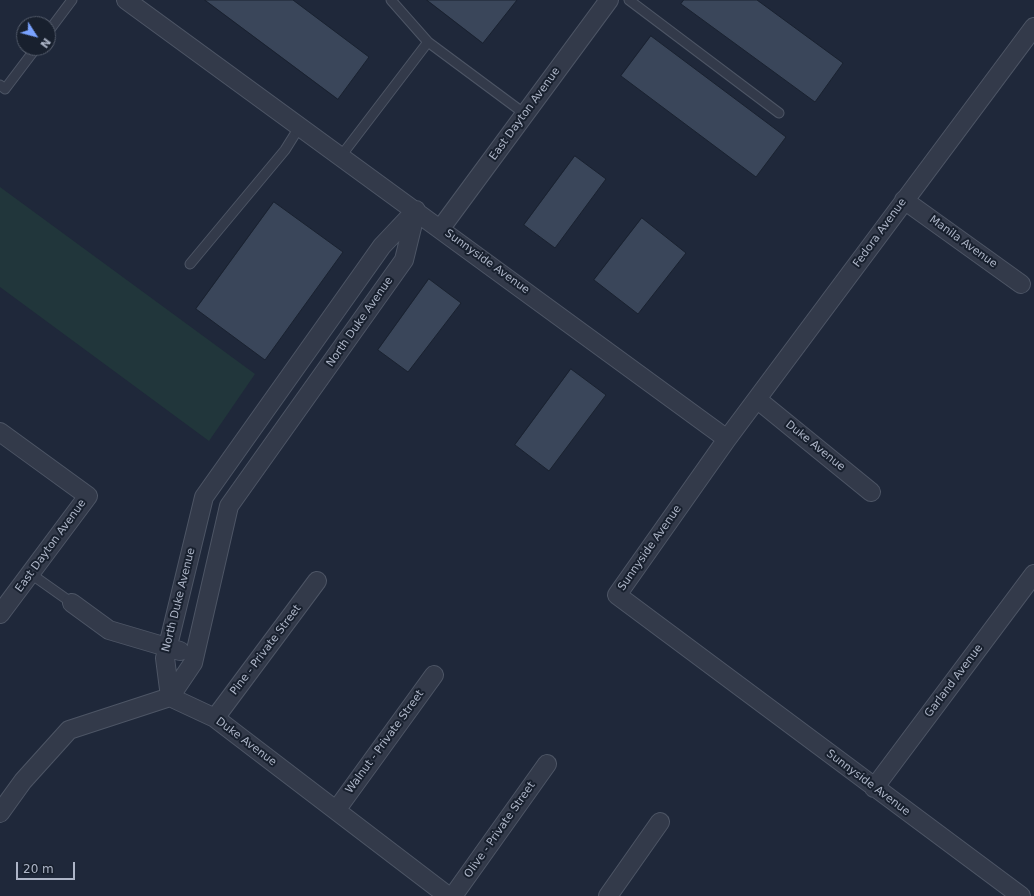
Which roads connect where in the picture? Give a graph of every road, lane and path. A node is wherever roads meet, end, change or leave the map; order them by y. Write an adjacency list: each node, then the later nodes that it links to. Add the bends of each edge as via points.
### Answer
1 (72, 0): 6 (lane)
2 (126, 0): 13 (street)
3 (390, 0): 8 (lane)
4 (609, 0): 12 (street, East Dayton Avenue)
5 (629, 0): 11 (lane)
6 (56, 21)
7 (1034, 27): 15 (street, Fedora Avenue)
8 (428, 42): 12 (lane); 14 (lane)
9 (30, 56): 10 (lane, via 5,89)
10 (0, 85)
11 (779, 113)
12 (525, 114): 17 (street, East Dayton Avenue)
13 (300, 126): 14 (street); 18 (lane, via 285,150)
14 (341, 156): 16 (street)
15 (904, 200): 19 (street, Manila Avenue); 20 (street, Fedora Avenue)
16 (416, 210): 17 (street); 29 (street, North Duke Avenue, via 382,246 204,497); 30 (street, North Duke Avenue, via 404,260 229,506)
17 (440, 228): 22 (street, Sunnyside Avenue)
18 (190, 264)
19 (1021, 284)
20 (758, 400): 22 (street, Fedora Avenue); 23 (street, Duke Avenue)
21 (0, 432): 24 (street, East Dayton Avenue, via 88,496)
22 (727, 439): 35 (street, Sunnyside Avenue, via 616,595)
23 (871, 492)
24 (32, 574): 27 (lane); 28 (street, East Dayton Avenue)
25 (1034, 574): 35 (street, Garland Avenue)
26 (317, 581): 33 (street, Pine - Private Street)
27 (72, 603): 29 (street, via 109,630)
28 (0, 614)
29 (168, 649): 30 (street); 32 (street, North Duke Avenue, via 165,658)
30 (194, 653): 32 (street, North Duke Avenue, via 193,663)
31 (434, 675): 36 (street, Walnut - Private Street)
32 (170, 697): 33 (street, Duke Avenue); 37 (street, via 69,730 24,781)
33 (215, 718): 36 (street, Duke Avenue)
34 (547, 764): 40 (street, Olive - Private Street)
35 (874, 788): 42 (street, Sunnyside Avenue)
36 (336, 809): 39 (street, Duke Avenue)
37 (0, 813)
38 (660, 822): 41 (street)
39 (448, 896)
40 (453, 896)
41 (608, 896)
42 (1021, 896)

